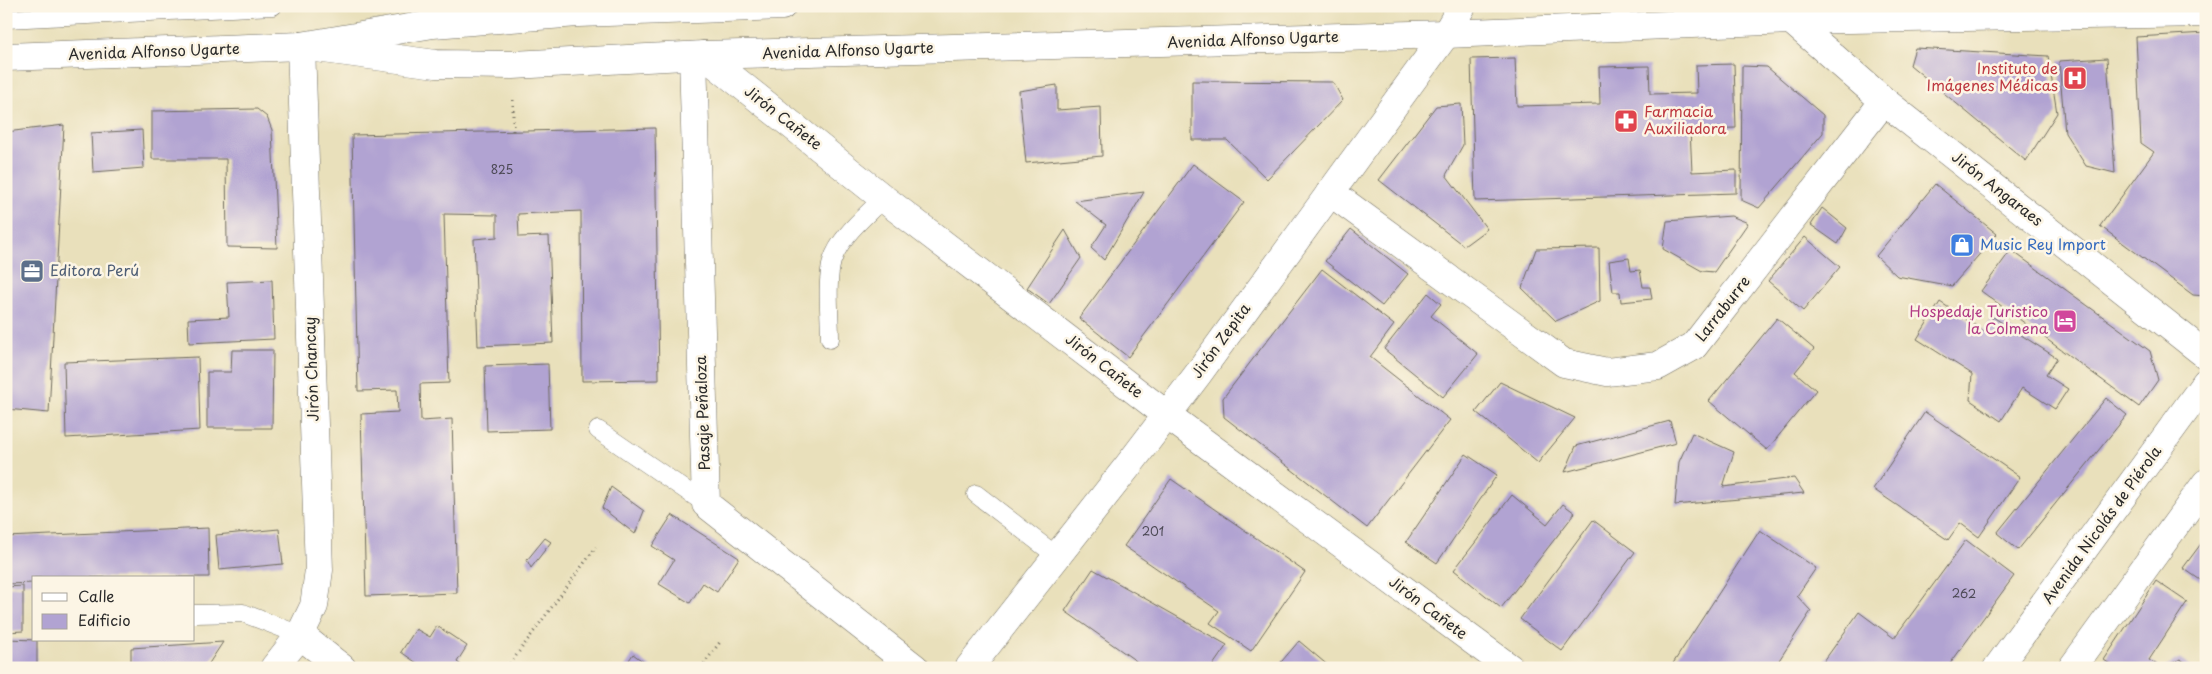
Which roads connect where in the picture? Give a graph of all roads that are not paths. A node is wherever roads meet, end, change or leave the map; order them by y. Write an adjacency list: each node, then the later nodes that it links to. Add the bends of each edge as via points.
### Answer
1 (273, 6): 5 (lane)
2 (782, 6): 8 (street, Avenida Alfonso Ugarte, via 578,13 433,24)
3 (1462, 7): 7 (street, Jirón Zepita)
4 (2206, 13): 6 (street, Avenida Alfonso Ugarte)
5 (6, 19)
6 (1791, 20): 7 (street, Avenida Alfonso Ugarte); 11 (street, Jirón Angaraes)
7 (1446, 34): 9 (street, Avenida Alfonso Ugarte); 12 (street, Jirón Zepita)
8 (301, 46): 9 (street, Avenida Alfonso Ugarte, via 436,64); 10 (street, Avenida Alfonso Ugarte); 24 (street, Jirón Chancay, via 318,570 314,606)
9 (698, 56): 13 (street, Jirón Cañete); 21 (street, Pasaje Peñaloza)
10 (6, 57)
11 (1884, 101): 12 (street, Larraburre, via 1694,346 1658,366 1607,372 1564,363); 15 (street, Jirón Angaraes)
12 (1330, 192): 17 (street, Jirón Zepita)
13 (883, 198): 14 (lane, via 846,237 833,259 830,271); 17 (street, Jirón Cañete)
14 (830, 339)
15 (2206, 355)
16 (2206, 382): 31 (street, Avenida Nicolás de Piérola)
17 (1167, 415): 22 (street, Jirón Zepita); 30 (street, Jirón Cañete)
18 (598, 430): 21 (lane)
19 (2206, 483): 25 (street)
20 (976, 494): 22 (lane)
21 (706, 504): 28 (street)
22 (1058, 556): 29 (street, Jirón Zepita)
23 (195, 614): 24 (lane, via 242,613)
24 (300, 635): 26 (street, Jirón Chancay); 27 (street)
25 (2077, 666)
26 (274, 668)
27 (342, 668)
28 (915, 668)
29 (969, 668)
30 (1510, 668)
31 (1997, 668)

